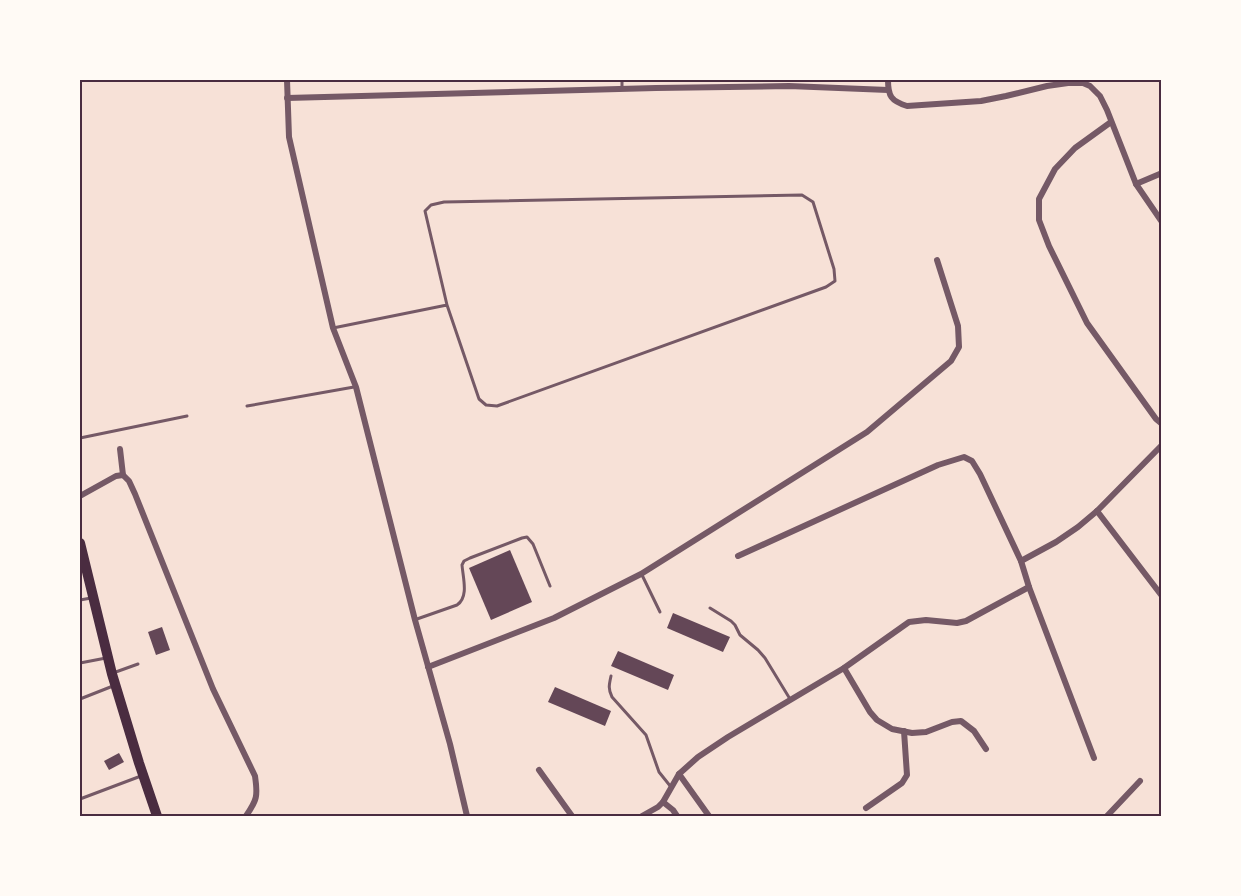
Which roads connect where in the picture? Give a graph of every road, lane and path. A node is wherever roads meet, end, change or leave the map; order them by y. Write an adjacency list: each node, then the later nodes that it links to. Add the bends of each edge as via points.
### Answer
1 (287, 80): 8 (street)
2 (622, 80): 6 (lane)
3 (657, 80): 5 (lane)
4 (888, 80): 7 (street)
5 (656, 88): 6 (street); 7 (street, via 789,86)
6 (622, 89): 8 (street)
7 (888, 90): 9 (street, via 897,103 907,106 981,100 1083,83 1100,96)
8 (287, 98): 15 (street, via 289,137)
9 (1111, 122): 11 (street); 19 (street, via 1075,148 1055,169 1039,199 1039,220 1088,323)
10 (1161, 173): 11 (street)
11 (1136, 184): 12 (street)
12 (1161, 222)
13 (938, 260): 30 (street, via 958,326 959,347 951,361 867,432)
14 (447, 305): 14 (lane, via 479,399 486,405 497,406 826,287 835,281 834,268 813,202 802,195 444,202 425,211); 15 (lane)
15 (333, 328): 16 (street)
16 (356, 387): 17 (lane); 38 (street)
17 (246, 405)
18 (186, 416): 20 (lane)
19 (1161, 424)
20 (80, 438)
21 (1161, 445): 25 (street)
22 (120, 449): 23 (street)
23 (123, 475): 24 (street); 61 (street, via 135,494 213,689 255,776 257,792)
24 (80, 496)
25 (1097, 511): 29 (street, via 1056,542); 33 (street)
26 (80, 543): 28 (main road)
27 (738, 556): 29 (street, via 938,465 964,457 972,461 980,474)
28 (81, 560): 34 (main road)
29 (1021, 561): 32 (street)
30 (641, 574): 37 (lane); 42 (street, via 554,618)
31 (550, 586): 38 (lane, via 533,544 527,537 522,538 464,561 462,602)
32 (1029, 587): 43 (street, via 966,621 909,622); 51 (street)
33 (1161, 596)
34 (93, 598): 35 (lane); 39 (main road)
35 (80, 600)
36 (710, 608): 48 (lane, via 731,621 758,650)
37 (660, 612)
38 (415, 620): 42 (street)
39 (107, 658): 40 (lane); 44 (main road)
40 (80, 663)
41 (138, 664): 44 (lane)
42 (428, 667): 62 (street)
43 (844, 668): 48 (street); 49 (street, via 877,720)
44 (111, 674): 46 (main road)
45 (611, 676): 56 (lane, via 612,697 646,735 658,772)
46 (115, 685): 47 (lane); 54 (main road)
47 (80, 699)
48 (791, 700): 53 (street, via 728,737)
49 (904, 731): 50 (street, via 926,732 961,721 974,731); 59 (street, via 907,775 902,783)
50 (986, 749)
51 (1094, 758)
52 (539, 770): 63 (street)
53 (679, 774): 56 (street); 66 (street)
54 (143, 776): 57 (lane); 60 (main road)
55 (1140, 781): 67 (street)
56 (671, 788): 58 (street)
57 (80, 799)
58 (663, 802): 64 (street); 65 (street)
59 (866, 808)
60 (157, 816)
61 (246, 816)
62 (467, 816)
63 (572, 816)
64 (642, 816)
65 (677, 816)
66 (709, 816)
67 (1107, 816)

